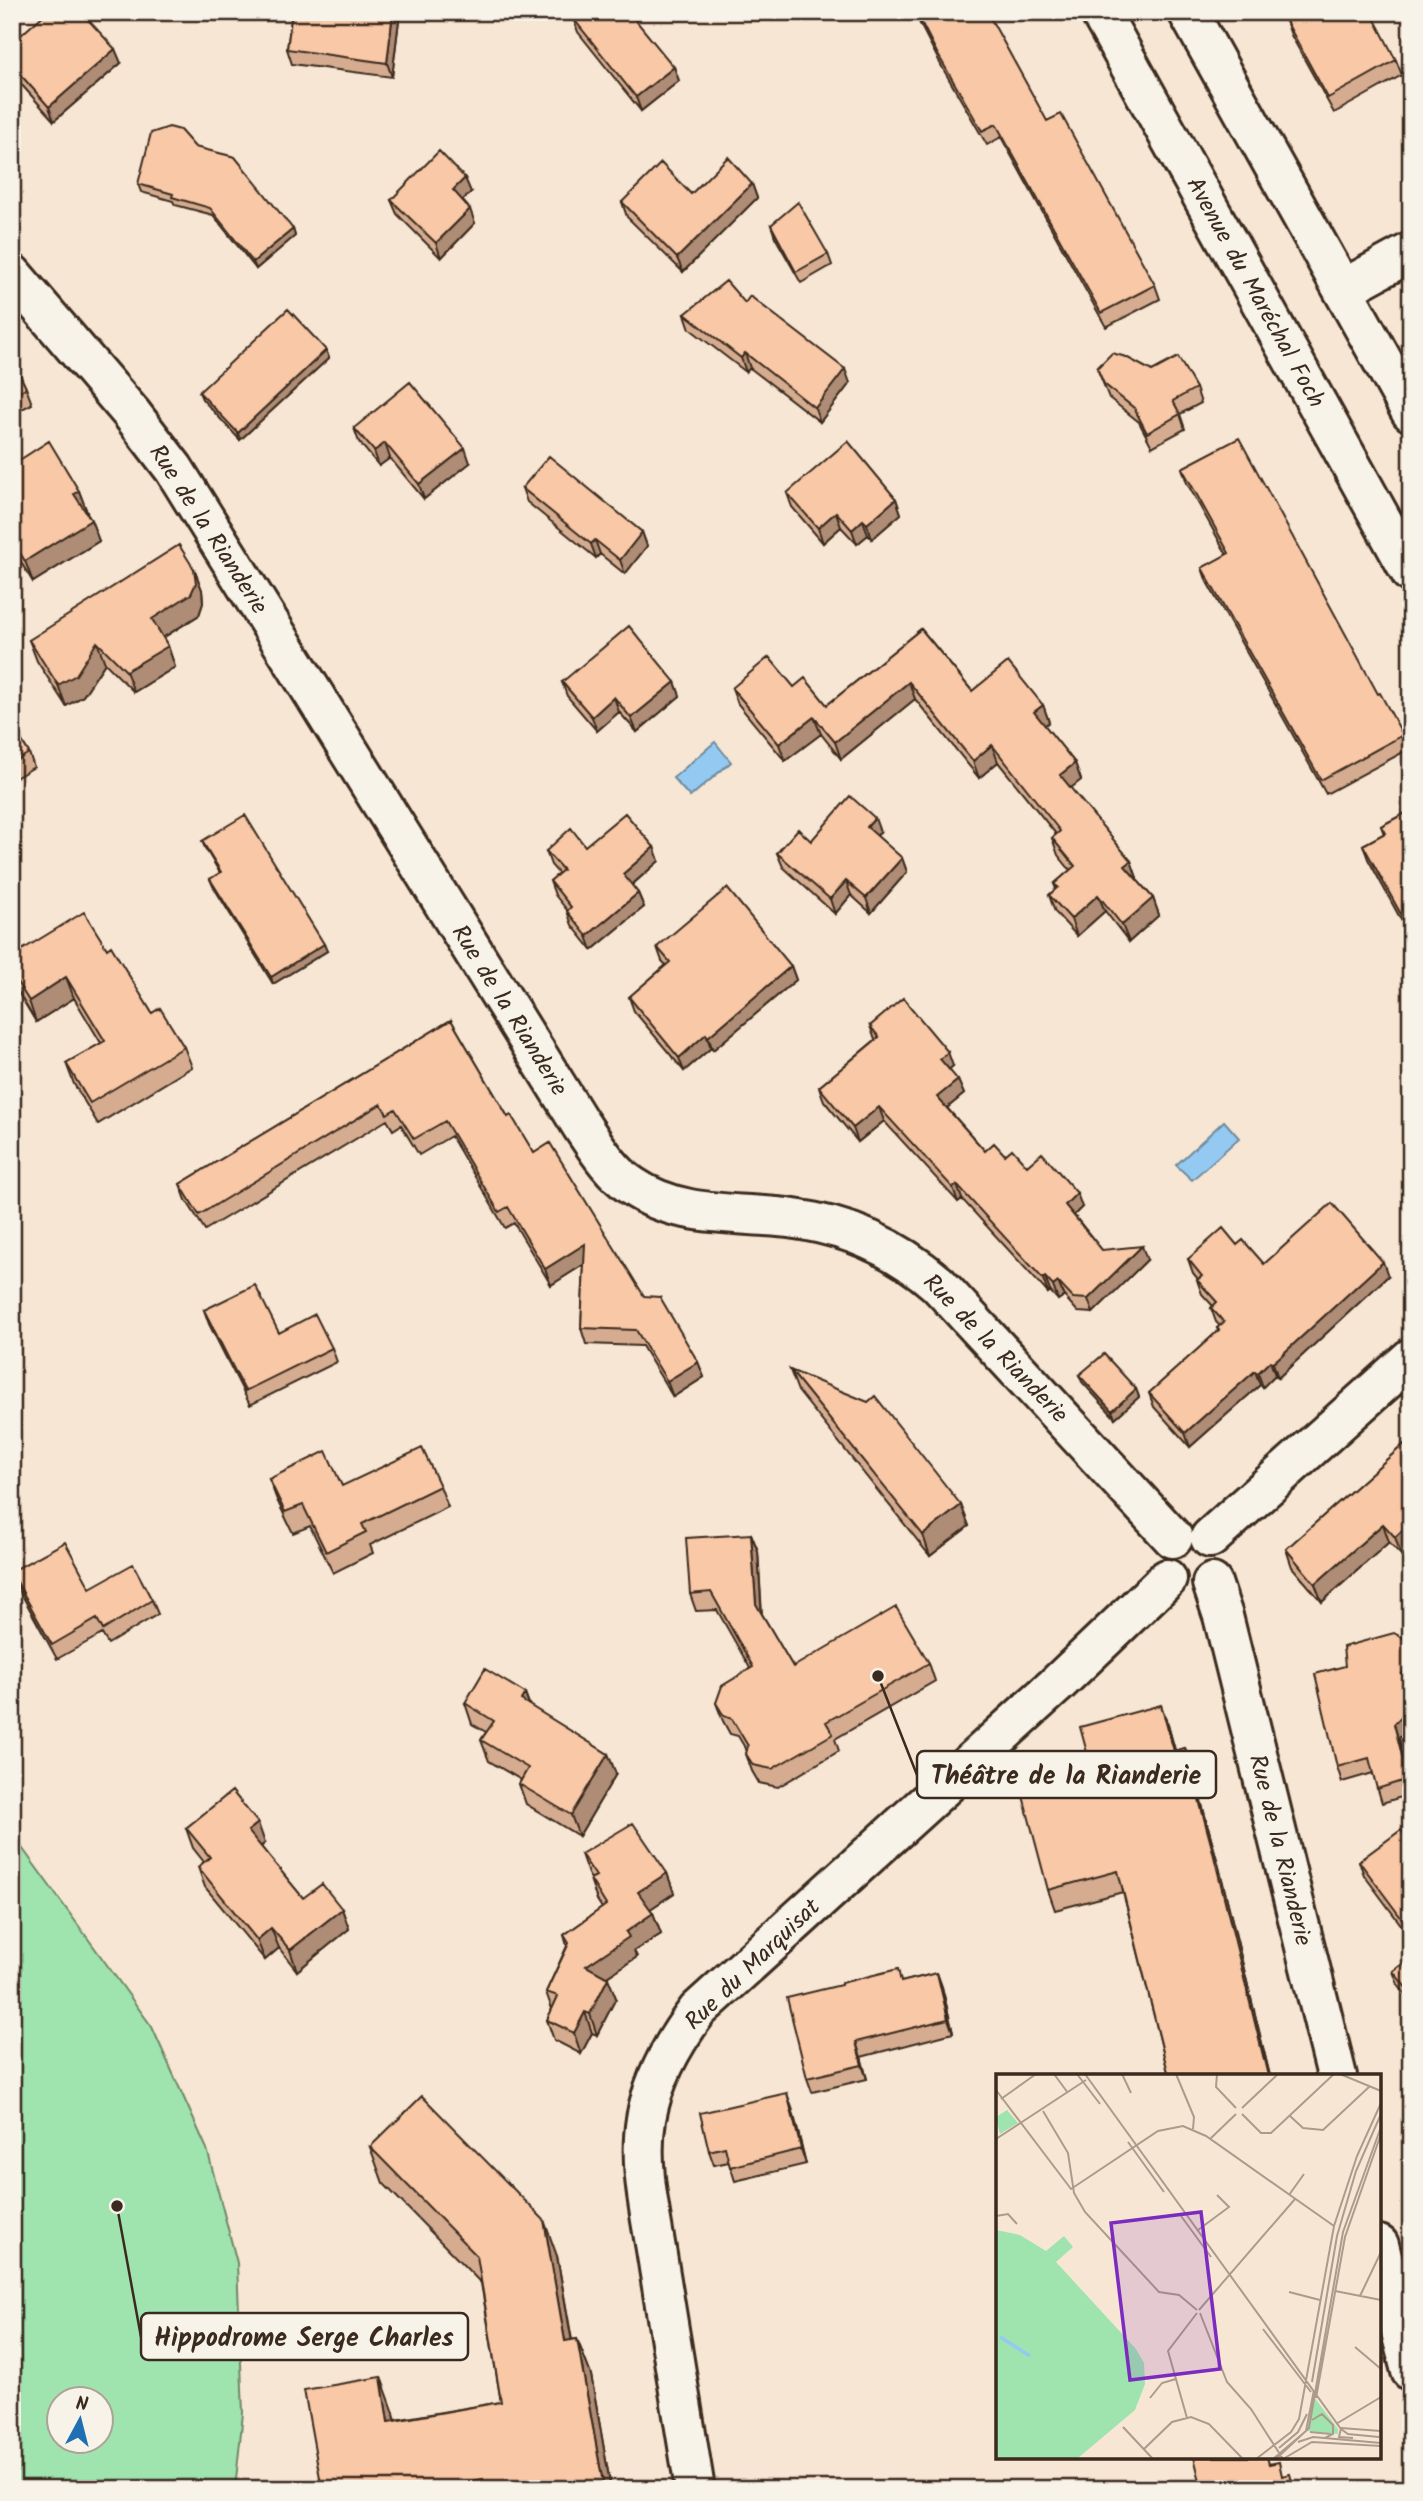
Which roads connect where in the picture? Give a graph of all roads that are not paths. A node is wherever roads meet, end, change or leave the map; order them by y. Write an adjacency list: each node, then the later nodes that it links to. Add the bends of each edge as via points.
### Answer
1 (1100, 12): 7 (street, Avenue du Maréchal Foch)
2 (1188, 12): 5 (street)
3 (1411, 252): 5 (street)
4 (12, 274): 9 (street, Rue de la Rianderie, via 174,469 581,1125 617,1173 633,1187 684,1209 789,1218 843,1229 920,1268)
5 (1343, 289): 6 (street)
6 (1411, 412)
7 (1411, 573)
8 (1411, 1359): 9 (street)
9 (1192, 1538): 10 (street, via 1166,1546 1162,1568); 11 (street, via 1216,1544 1222,1560)
10 (1167, 1578): 11 (street, via 1188,1591); 15 (street, Rue du Marquisat, via 1055,1686 712,1997 671,2050 652,2094 645,2162)
11 (1212, 1583): 12 (street, Rue de la Rianderie)
12 (1337, 2074)
13 (1381, 2253): 14 (street)
14 (1411, 2371)
15 (695, 2489)

